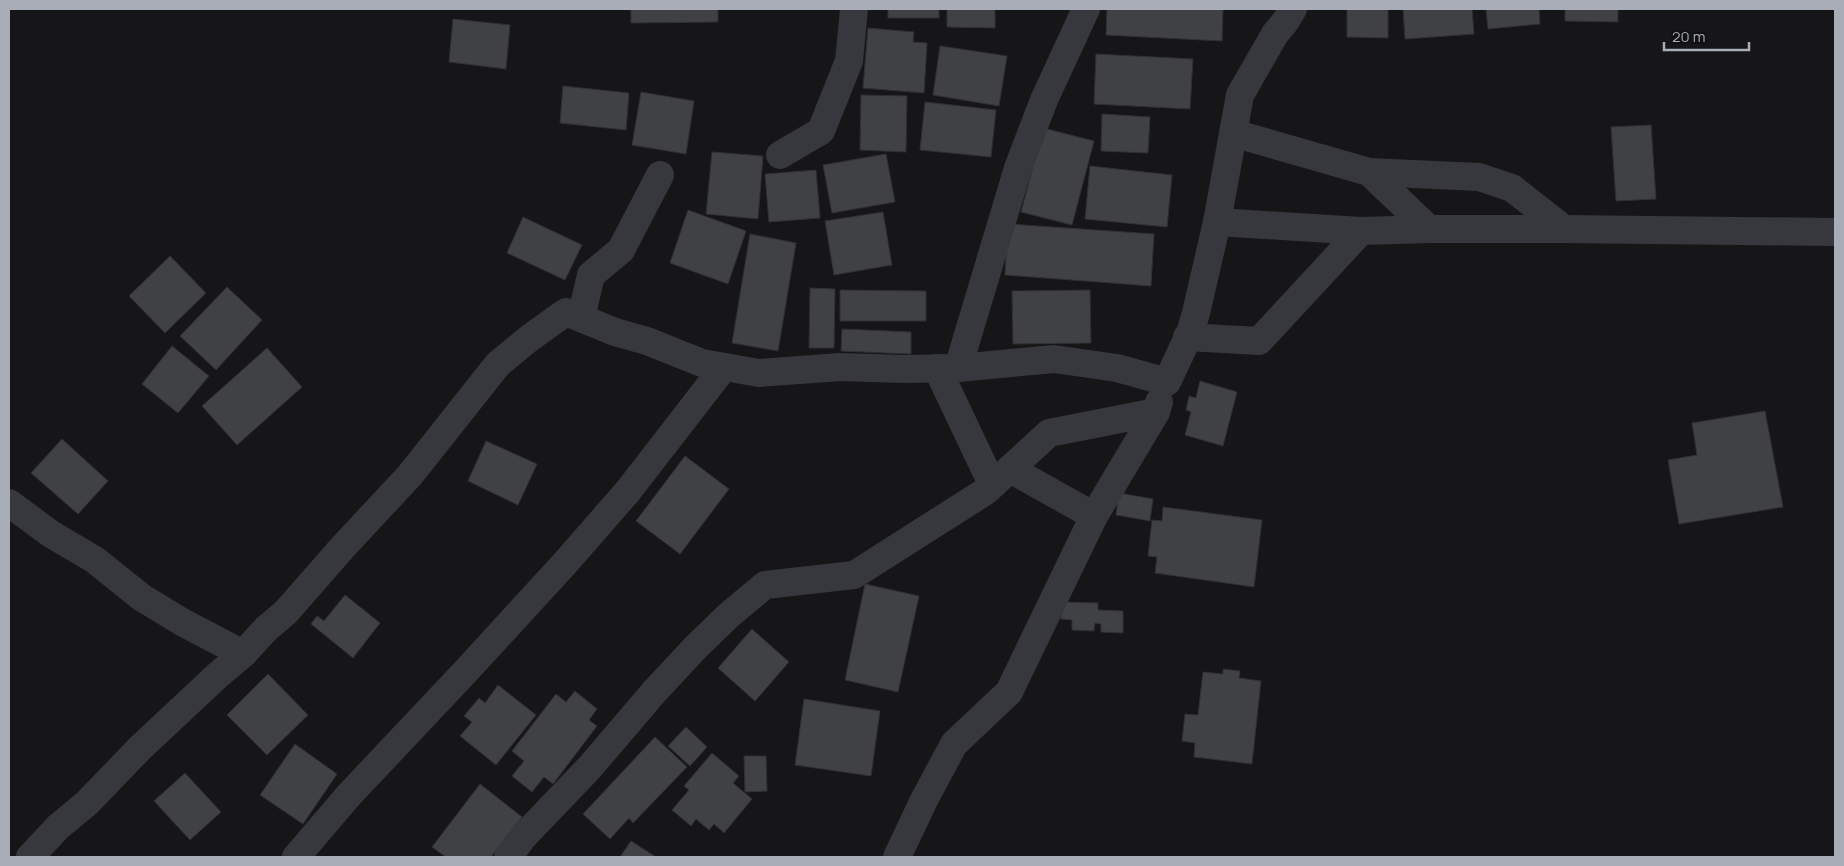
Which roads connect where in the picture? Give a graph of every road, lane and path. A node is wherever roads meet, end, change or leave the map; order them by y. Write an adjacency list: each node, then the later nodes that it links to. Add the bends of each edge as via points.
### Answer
1 (854, 9): 5 (street, via 849,61 821,131)
2 (1086, 9): 16 (street, via 1044,100)
3 (1293, 9): 4 (street, via 1240,95)
4 (1233, 133): 6 (street); 8 (street)
5 (780, 154)
6 (1369, 172): 9 (street); 10 (street, via 1479,177 1512,188)
7 (660, 175): 13 (street, via 621,250 591,275)
8 (1218, 222): 11 (street); 14 (street)
9 (1429, 229): 10 (street); 11 (street)
10 (1564, 229): 12 (street)
11 (1361, 231): 14 (street, via 1259,341)
12 (1835, 232)
13 (581, 318): 15 (street, via 702,363); 22 (street, via 566,312 498,364 410,475 286,612)
14 (1187, 337): 17 (street)
15 (724, 367): 16 (street, via 759,373 840,368); 24 (street, via 628,491 566,562 349,795)
16 (948, 368): 17 (street, via 1054,359 1117,368); 19 (street)
17 (1167, 382): 18 (street)
18 (1156, 412): 19 (street, via 1049,433); 21 (street)
19 (1001, 477): 21 (street); 25 (street, via 986,491 854,575 766,585 695,648)
20 (9, 503): 22 (street, via 51,534 95,560 141,597)
21 (1094, 516): 26 (street, via 1010,692 954,744)
22 (243, 654): 23 (street, via 152,736)
23 (30, 857)
24 (296, 857)
25 (508, 857)
26 (897, 857)

